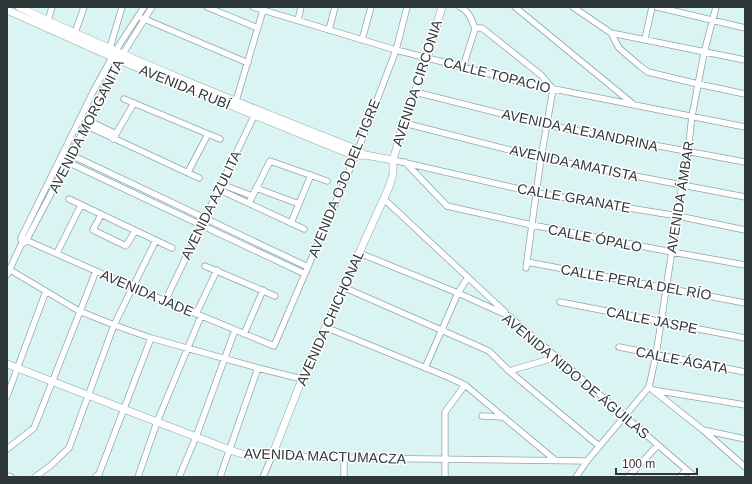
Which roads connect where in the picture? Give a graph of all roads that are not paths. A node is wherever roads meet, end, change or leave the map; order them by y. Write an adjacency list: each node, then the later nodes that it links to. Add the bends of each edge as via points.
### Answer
1 (19, 7): 26 (street, AVENIDA RUBÍ)
2 (52, 7): 26 (street)
3 (84, 7): 31 (street)
4 (122, 7): 37 (street)
5 (144, 7): 22 (street, AVENIDA MORGANITA)
6 (152, 7): 23 (street, AVENIDA MORGANITA)
7 (208, 7): 27 (street)
8 (253, 7): 20 (street, CALLE TOPACIO)
9 (301, 7): 24 (street)
10 (335, 7): 30 (street)
11 (371, 7): 33 (street)
12 (407, 7): 35 (street, AVENIDA OJO DEL TIGRE)
13 (442, 7): 38 (street, AVENIDA CIRCONIA)
14 (460, 7): 29 (street, via 471,16)
15 (515, 7): 50 (street)
16 (573, 7): 32 (street)
17 (652, 7): 34 (street)
18 (657, 7): 25 (street)
19 (716, 7): 25 (street, AVENIDA ÁMBAR)
20 (264, 8): 24 (street, CALLE TOPACIO); 27 (street)
21 (7, 10): 26 (street, AVENIDA RUBÍ)
22 (138, 16): 23 (street); 37 (street, AVENIDA MORGANITA)
23 (144, 19): 37 (street, AVENIDA MORGANITA); 40 (street)
24 (298, 20): 30 (street, CALLE TOPACIO)
25 (712, 21): 28 (street); 36 (street, AVENIDA ÁMBAR)
26 (47, 24): 31 (street, AVENIDA RUBÍ); 37 (street, AVENIDA RUBÍ)
27 (258, 28): 40 (street)
28 (745, 28)
29 (475, 29): 41 (street); 44 (street, via 482,28 541,75)
30 (329, 30): 33 (street, CALLE TOPACIO)
31 (75, 33): 37 (street, AVENIDA RUBÍ)
32 (611, 33): 34 (street); 43 (street, via 619,48 648,72)
33 (362, 40): 35 (street, CALLE TOPACIO)
34 (645, 40): 36 (street)
35 (396, 50): 38 (street, CALLE TOPACIO); 63 (street, AVENIDA OJO DEL TIGRE)
36 (704, 52): 39 (street); 43 (street, AVENIDA ÁMBAR)
37 (115, 54): 42 (street, AVENIDA RUBÍ); 53 (street, AVENIDA MORGANITA); 54 (street, AVENIDA MORGANITA)
38 (427, 58): 41 (street, CALLE TOPACIO); 45 (street, AVENIDA CIRCONIA)
39 (745, 60)
40 (248, 62): 48 (street)
41 (463, 68): 44 (street, CALLE TOPACIO)
42 (181, 82): 48 (street, AVENIDA RUBÍ); 51 (street, AVENIDA RUBÍ)
43 (698, 84): 46 (street); 52 (street, AVENIDA ÁMBAR)
44 (553, 89): 50 (street, CALLE TOPACIO); 56 (street)
45 (415, 92): 55 (street, AVENIDA CIRCONIA); 56 (street, AVENIDA ALEJANDRINA)
46 (745, 94)
47 (124, 99): 49 (street)
48 (236, 101): 51 (street, AVENIDA RUBÍ)
49 (134, 103): 58 (street); 59 (street)
50 (635, 106): 52 (street, CALLE TOPACIO)
51 (256, 113): 63 (street, AVENIDA RUBÍ); 77 (street, AVENIDA AZULITA)
52 (692, 116): 57 (street, CALLE TOPACIO); 61 (street, AVENIDA ÁMBAR)
53 (80, 120): 54 (street); 62 (street, AVENIDA MORGANITA)
54 (87, 123): 59 (street); 64 (street, AVENIDA MORGANITA)
55 (404, 123): 65 (street, AVENIDA AMATISTA); 67 (street, AVENIDA CIRCONIA)
56 (546, 125): 61 (street, AVENIDA ALEJANDRINA); 65 (street)
57 (745, 127)
58 (208, 134): 60 (street); 71 (street)
59 (114, 136): 71 (street)
60 (220, 139)
61 (688, 151): 69 (street, AVENIDA ALEJANDRINA); 75 (street, AVENIDA ÁMBAR)
62 (65, 152): 64 (street); 66 (street, AVENIDA MORGANITA)
63 (356, 153): 67 (street, AVENIDA RUBÍ); 105 (street, AVENIDA OJO DEL TIGRE)
64 (71, 156): 70 (street, AVENIDA MORGANITA); 76 (street)
65 (541, 158): 75 (street, AVENIDA AMATISTA); 79 (street)
66 (61, 159): 70 (street); 98 (street, AVENIDA MORGANITA)
67 (393, 160): 68 (street, AVENIDA RUBÍ); 84 (street, AVENIDA CHICHONAL, via 393,174)
68 (404, 162): 79 (street, CALLE GRANATE); 93 (street, CALLE ÓPALO, via 447,206)
69 (745, 162)
70 (67, 163): 80 (street); 98 (street, AVENIDA MORGANITA)
71 (188, 172): 73 (street)
72 (311, 175): 74 (street); 78 (street, via 270,161); 86 (street)
73 (199, 178)
74 (327, 181)
75 (682, 185): 82 (street, AVENIDA AMATISTA); 89 (street, AVENIDA ÁMBAR)
76 (136, 186): 80 (street); 90 (street)
77 (220, 187): 81 (street); 85 (street); 90 (street, AVENIDA AZULITA)
78 (256, 188): 81 (street); 86 (street)
79 (537, 193): 89 (street, CALLE GRANATE); 93 (street)
80 (133, 194): 92 (street)
81 (252, 196): 85 (street)
82 (745, 196)
83 (69, 199): 87 (street)
84 (384, 199): 102 (street, AVENIDA CHICHONAL); 111 (street)
85 (249, 203): 91 (street)
86 (299, 204): 91 (street)
87 (81, 205): 88 (street); 101 (street)
88 (101, 214): 96 (street); 96 (street, via 93,230 126,246)
89 (678, 216): 95 (street, CALLE GRANATE); 100 (street, AVENIDA ÁMBAR)
90 (204, 218): 92 (street, AVENIDA AZULITA); 105 (street)
91 (291, 223): 94 (street)
92 (201, 225): 109 (street); 119 (street, AVENIDA AZULITA)
93 (532, 226): 100 (street, CALLE ÓPALO); 114 (street, CALLE PERLA DEL RÍO, via 526,266)
94 (304, 229)
95 (745, 230)
96 (135, 231): 97 (street)
97 (156, 240): 99 (street); 112 (street)
98 (23, 241): 101 (street, AVENIDA JADE); 106 (street, AVENIDA MORGANITA)
99 (172, 248)
100 (672, 252): 103 (street, CALLE ÓPALO); 114 (street, AVENIDA ÁMBAR)
101 (57, 253): 108 (street, AVENIDA JADE)
102 (359, 253): 113 (street, AVENIDA CHICHONAL); 117 (street, AVENIDA NIDO DE ÁGUILAS)
103 (745, 265)
104 (205, 266): 107 (street)
105 (308, 267): 109 (street, AVENIDA OJO DEL TIGRE)
106 (8, 268): 110 (street, AVENIDA MORGANITA); 116 (street)
107 (217, 270): 115 (street); 123 (street)
108 (96, 271): 112 (street, AVENIDA JADE); 122 (street)
109 (304, 274): 133 (street, AVENIDA OJO DEL TIGRE)
110 (7, 275)
111 (468, 277): 117 (street); 124 (street)
112 (132, 287): 119 (street, AVENIDA JADE); 126 (street)
113 (344, 287): 127 (street, AVENIDA CHICHONAL); 129 (street)
114 (666, 287): 121 (street, CALLE PERLA DEL RÍO); 125 (street, AVENIDA ÁMBAR)
115 (263, 290): 118 (street); 130 (street)
116 (46, 291): 122 (street); 140 (street)
117 (458, 293): 124 (street, AVENIDA NIDO DE ÁGUILAS); 129 (street)
118 (275, 296)
119 (165, 301): 123 (street, AVENIDA JADE)
120 (560, 302): 125 (street, CALLE JASPE)
121 (745, 302)
122 (79, 311): 126 (street); 146 (street)
123 (199, 315): 128 (street, AVENIDA JADE); 134 (street)
124 (509, 316): 137 (street, AVENIDA NIDO DE ÁGUILAS)
125 (661, 322): 132 (street, CALLE JASPE); 136 (street, AVENIDA ÁMBAR)
126 (114, 325): 131 (street); 149 (street)
127 (325, 327): 142 (street); 145 (street, AVENIDA CHICHONAL)
128 (235, 330): 130 (street, AVENIDA JADE); 138 (street)
129 (442, 331): 142 (street); 143 (street, via 489,351)
130 (244, 334): 133 (street, AVENIDA JADE)
131 (151, 338): 134 (street); 152 (street)
132 (745, 338)
133 (274, 346)
134 (188, 347): 138 (street); 156 (street)
135 (619, 347): 136 (street, CALLE ÁGATA)
136 (656, 355): 144 (street, CALLE ÁGATA); 148 (street, AVENIDA ÁMBAR)
137 (557, 357): 143 (street); 155 (street, AVENIDA NIDO DE ÁGUILAS)
138 (224, 358): 141 (street); 158 (street)
139 (7, 364): 140 (street, AVENIDA MACTUMACZA)
140 (18, 368): 146 (street, AVENIDA MACTUMACZA); 150 (street)
141 (258, 368): 145 (street); 163 (street)
142 (425, 368): 147 (street)
143 (509, 371): 160 (street)
144 (745, 372)
145 (302, 379): 164 (street, AVENIDA CHICHONAL)
146 (53, 381): 149 (street, AVENIDA MACTUMACZA); 162 (street, via 34,428)
147 (465, 385): 154 (street); 166 (street, via 445,412)
148 (651, 389): 151 (street); 155 (street); 157 (street)
149 (88, 395): 152 (street, AVENIDA MACTUMACZA); 173 (street, via 69,448)
150 (7, 396)
151 (745, 405)
152 (124, 410): 156 (street, AVENIDA MACTUMACZA); 174 (street, via 99,474)
153 (482, 416): 154 (street)
154 (504, 417): 167 (street)
155 (624, 417): 160 (street); 161 (street, AVENIDA NIDO DE ÁGUILAS)
156 (157, 422): 158 (street, AVENIDA MACTUMACZA); 175 (street)
157 (703, 430): 159 (street); 169 (street)
158 (196, 437): 163 (street, AVENIDA MACTUMACZA); 176 (street)
159 (745, 439)
160 (599, 446): 168 (street)
161 (657, 446): 170 (street, AVENIDA NIDO DE ÁGUILAS); 182 (street)
162 (7, 449)
163 (230, 450): 164 (street, AVENIDA MACTUMACZA, via 242,454); 177 (street)
164 (272, 456): 165 (street, AVENIDA MACTUMACZA); 178 (street, AVENIDA CHICHONAL)
165 (344, 458): 166 (street, AVENIDA MACTUMACZA); 179 (street)
166 (444, 459): 167 (street, AVENIDA MACTUMACZA); 180 (street)
167 (555, 460): 168 (street, AVENIDA MACTUMACZA)
168 (587, 461): 181 (street)
169 (745, 467)
170 (686, 470): 183 (street); 184 (street, AVENIDA NIDO DE ÁGUILAS)
171 (7, 476): 172 (street)
172 (11, 477)
173 (35, 477)
174 (95, 477)
175 (138, 477)
176 (179, 477)
177 (220, 477)
178 (263, 477)
179 (344, 477)
180 (445, 477)
181 (576, 477)
182 (628, 477)
183 (680, 477)
184 (695, 477)

